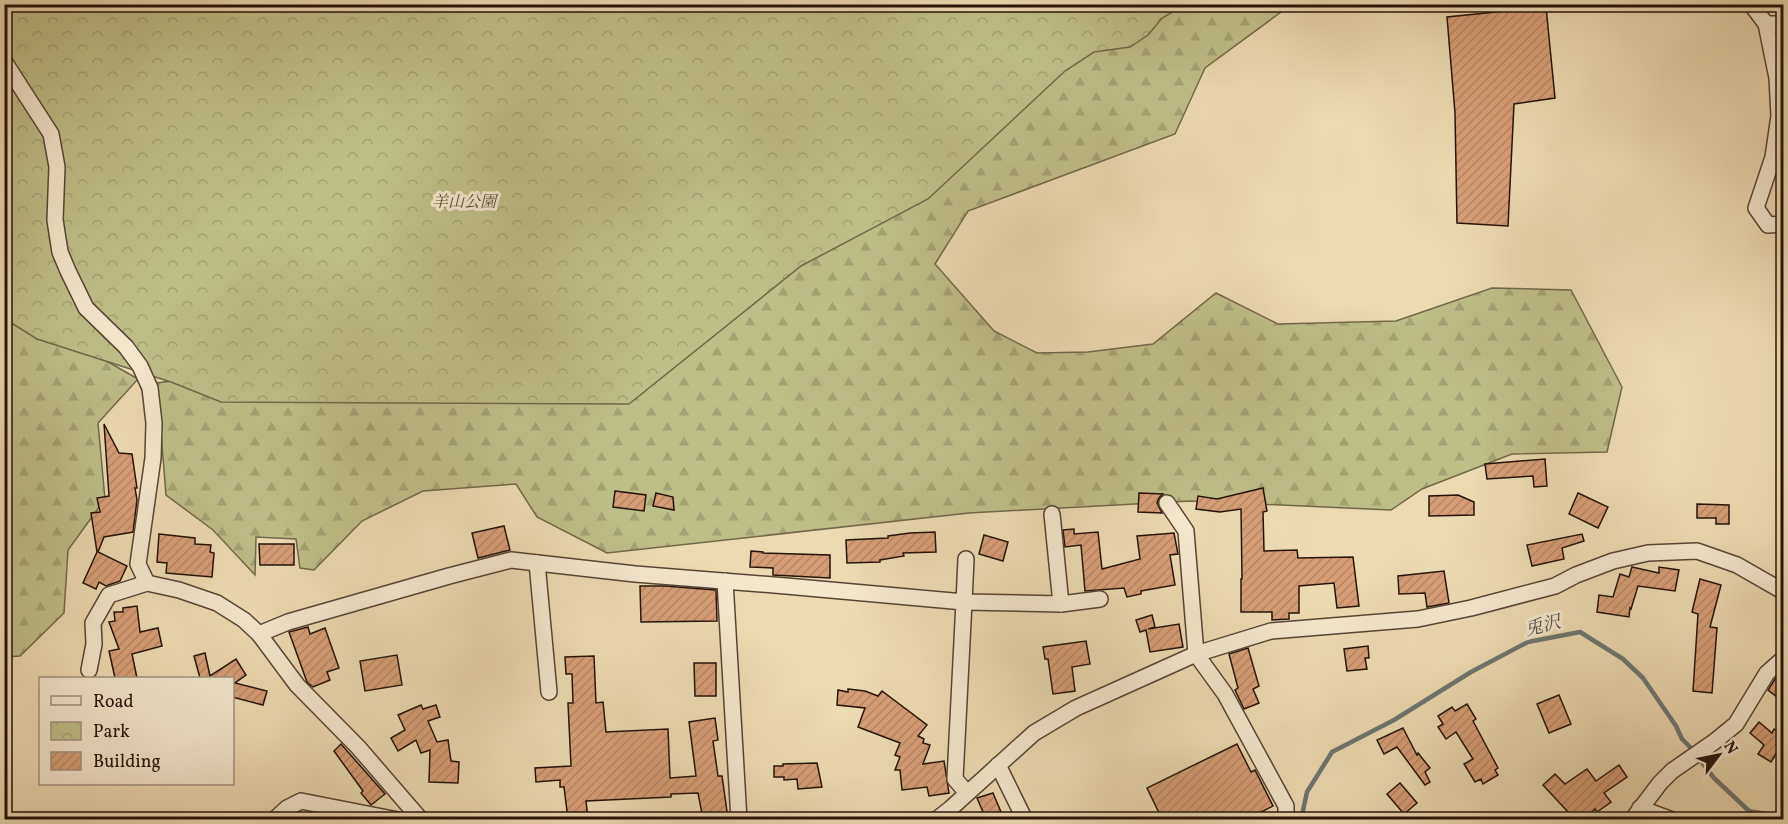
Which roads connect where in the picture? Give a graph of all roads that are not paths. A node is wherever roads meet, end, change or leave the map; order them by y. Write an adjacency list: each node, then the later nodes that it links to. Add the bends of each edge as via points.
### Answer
1 (1751, 4): 2 (street)
2 (1766, 24): 3 (street); 5 (street, via 1777,78 1779,116 1773,157 1756,208 1768,225)
3 (1784, 24)
4 (4, 61): 11 (street, via 51,134 57,167 55,220 60,252 68,271 86,308 126,347 150,388 153,458 138,564)
5 (1784, 224)
6 (1167, 503): 17 (street, via 1186,531)
7 (1052, 514): 15 (street)
8 (966, 559): 14 (street)
9 (537, 563): 10 (street); 16 (street, via 512,560 288,622); 20 (street)
10 (725, 581): 14 (street); 27 (street)
11 (147, 583): 16 (street, via 217,603); 19 (street, via 109,595 93,623)
12 (1784, 592): 17 (street, via 1737,565 1697,551 1648,553 1613,561 1555,586 1471,608 1418,619 1271,630)
13 (1101, 599): 15 (street)
14 (964, 602): 15 (street); 22 (street, via 956,779)
15 (1061, 604)
16 (259, 634): 26 (street, via 297,685)
17 (1196, 654): 21 (street, via 1076,708 1034,733); 30 (street, via 1226,693 1286,806)
18 (1784, 658): 23 (street, via 1767,673 1736,724 1672,771)
19 (89, 670)
20 (549, 692)
21 (998, 765): 22 (street); 29 (street)
22 (967, 793): 28 (street)
23 (1636, 814): 31 (street)
24 (274, 819): 25 (street, via 301,801)
25 (398, 819)
26 (421, 819)
27 (739, 819)
28 (936, 819)
29 (1025, 819)
30 (1286, 819)
31 (1672, 819)

